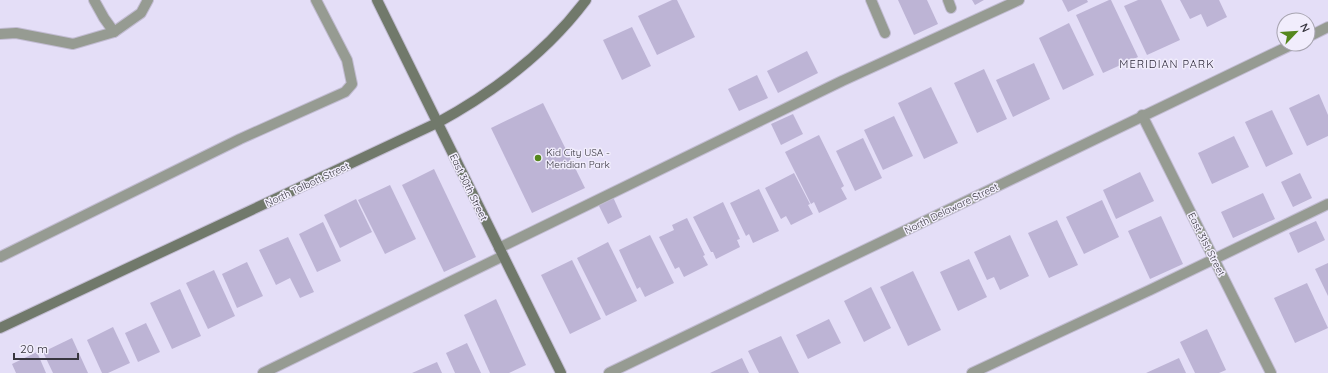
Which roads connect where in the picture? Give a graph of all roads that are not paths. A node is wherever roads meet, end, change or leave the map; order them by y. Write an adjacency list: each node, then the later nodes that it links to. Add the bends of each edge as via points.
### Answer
1 (94, 0): 9 (street)
2 (148, 0): 9 (street, via 142,13)
3 (316, 0): 18 (street, via 347,60 352,84 345,92 240,139)
4 (377, 0): 15 (street, East 30th Street)
5 (586, 0): 15 (street, North Talbott Street, via 551,40 523,65 490,91)
6 (871, 0): 10 (street)
7 (1019, 0): 17 (street, via 842,81)
8 (1328, 27): 11 (street)
9 (114, 32): 12 (street, via 73,44 16,33)
10 (886, 33)
11 (1316, 33)
12 (0, 34)
13 (1276, 52): 14 (street, North Delaware Street)
14 (1142, 115): 19 (street, East 31st Street); 23 (street, North Delaware Street)
15 (437, 123): 17 (street, East 30th Street); 20 (street, North Talbott Street)
16 (1328, 204): 19 (street)
17 (501, 252): 21 (street); 22 (street, East 30th Street)
18 (0, 256)
19 (1214, 258): 24 (street); 25 (street, East 31st Street)
20 (0, 328)
21 (263, 373)
22 (561, 373)
23 (609, 373)
24 (972, 373)
25 (1271, 373)

